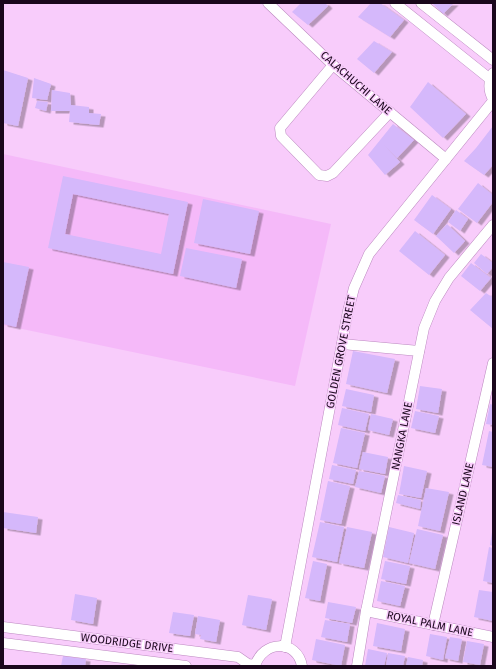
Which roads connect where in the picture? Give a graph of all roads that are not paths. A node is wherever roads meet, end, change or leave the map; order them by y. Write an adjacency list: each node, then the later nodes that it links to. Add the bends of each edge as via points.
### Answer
1 (268, 3): 5 (street, CALACHUCHI LANE)
2 (395, 3): 6 (street)
3 (421, 3): 4 (street)
4 (493, 60)
5 (334, 65): 8 (street, CALACHUCHI LANE); 8 (street, via 280,128 281,136 319,175 327,176 334,173)
6 (491, 76): 7 (street, via 489,88)
7 (493, 100): 9 (street, GOLDEN GROVE STREET)
8 (390, 112): 9 (street, CALACHUCHI LANE)
9 (446, 159): 11 (street, GOLDEN GROVE STREET, via 369,254 354,288)
10 (493, 225): 12 (street, NANGKA LANE, via 449,278 435,301 424,328)
11 (342, 344): 12 (street); 21 (street, GOLDEN GROVE STREET)
12 (419, 352): 14 (street, NANGKA LANE)
13 (493, 364): 15 (street, ISLAND LANE)
14 (366, 611): 15 (street, ROYAL PALM LANE); 25 (street, NANGKA LANE)
15 (433, 625): 18 (street, ROYAL PALM LANE)
16 (3, 627): 17 (street, WOODRIDGE DRIVE)
17 (35, 632): 20 (street); 22 (street, WOODRIDGE DRIVE, via 238,657)
18 (493, 637)
19 (3, 643): 20 (street, WOODRIDGE DRIVE)
20 (34, 647): 23 (street, WOODRIDGE DRIVE)
21 (284, 647): 22 (street, via 269,648); 24 (street, via 295,653)
22 (251, 665)
23 (186, 666)
24 (302, 666)
25 (357, 666)

